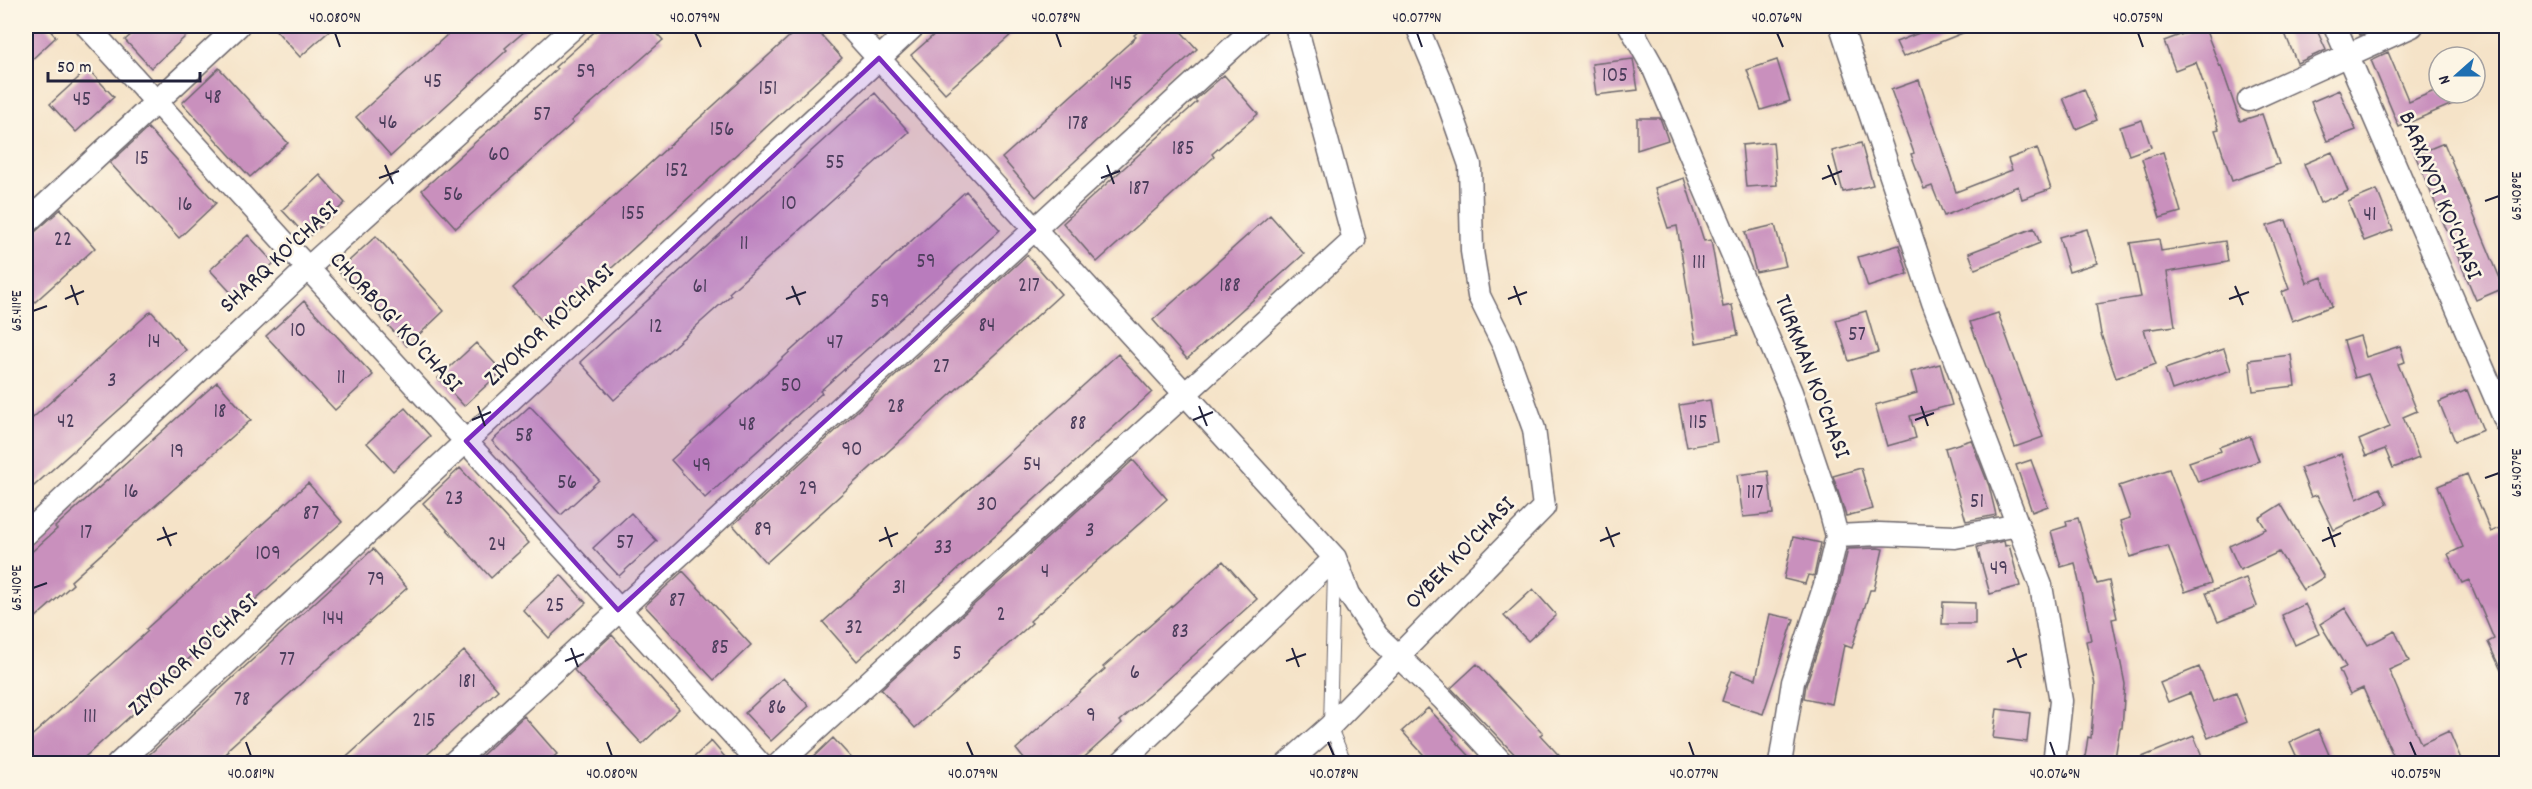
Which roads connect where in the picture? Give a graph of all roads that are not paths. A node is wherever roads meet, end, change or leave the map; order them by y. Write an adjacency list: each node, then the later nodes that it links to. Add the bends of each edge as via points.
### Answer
1 (87, 26): 16 (street, CHORBOG' KO'CHASI)
2 (237, 26): 16 (street)
3 (575, 26): 19 (street, SHARQ KO'CHASI)
4 (849, 26): 14 (street)
5 (914, 26): 14 (street, ZIYOKOR KO'CHASI)
6 (1256, 26): 18 (street)
7 (1296, 26): 20 (street, via 1354,240)
8 (1418, 26): 28 (street, OYBEK KO'CHASI, via 1470,165 1472,251 1479,296 1504,346 1534,429 1544,507)
9 (1630, 26): 25 (street, TURKMAN KO'CHASI, via 1654,69 1791,392)
10 (1841, 26): 23 (street, via 1933,302)
11 (2335, 26): 13 (street, BARXAYOT KO'CHASI)
12 (2412, 26): 13 (street)
13 (2349, 56): 15 (street); 21 (street, BARXAYOT KO'CHASI)
14 (879, 58): 18 (street); 22 (street, ZIYOKOR KO'CHASI)
15 (2249, 100)
16 (157, 101): 17 (street); 19 (street, CHORBOG' KO'CHASI)
17 (26, 223)
18 (1034, 230): 20 (street); 27 (street)
19 (308, 268): 22 (street, CHORBOG' KO'CHASI); 24 (street, SHARQ KO'CHASI)
20 (1184, 393): 26 (street); 33 (street)
21 (2504, 408)
22 (466, 441): 27 (street, CHORBOG' KO'CHASI); 30 (street, ZIYOKOR KO'CHASI)
23 (2018, 525): 25 (street, via 1955,537); 39 (street, via 2041,586 2061,701)
24 (26, 534)
25 (1837, 536): 38 (street, TURKMAN KO'CHASI, via 1793,682)
26 (1335, 558): 28 (street, via 1349,594 1377,636); 29 (lane); 34 (street)
27 (618, 610): 31 (street); 32 (street, CHORBOG' KO'CHASI)
28 (1398, 657): 29 (street, OYBEK KO'CHASI); 37 (street)
29 (1330, 726): 35 (street, OYBEK KO'CHASI); 36 (lane)
30 (118, 764)
31 (452, 764)
32 (760, 764)
33 (779, 764)
34 (1120, 764)
35 (1287, 764)
36 (1346, 764)
37 (1503, 764)
38 (1780, 764)
39 (2054, 764)

